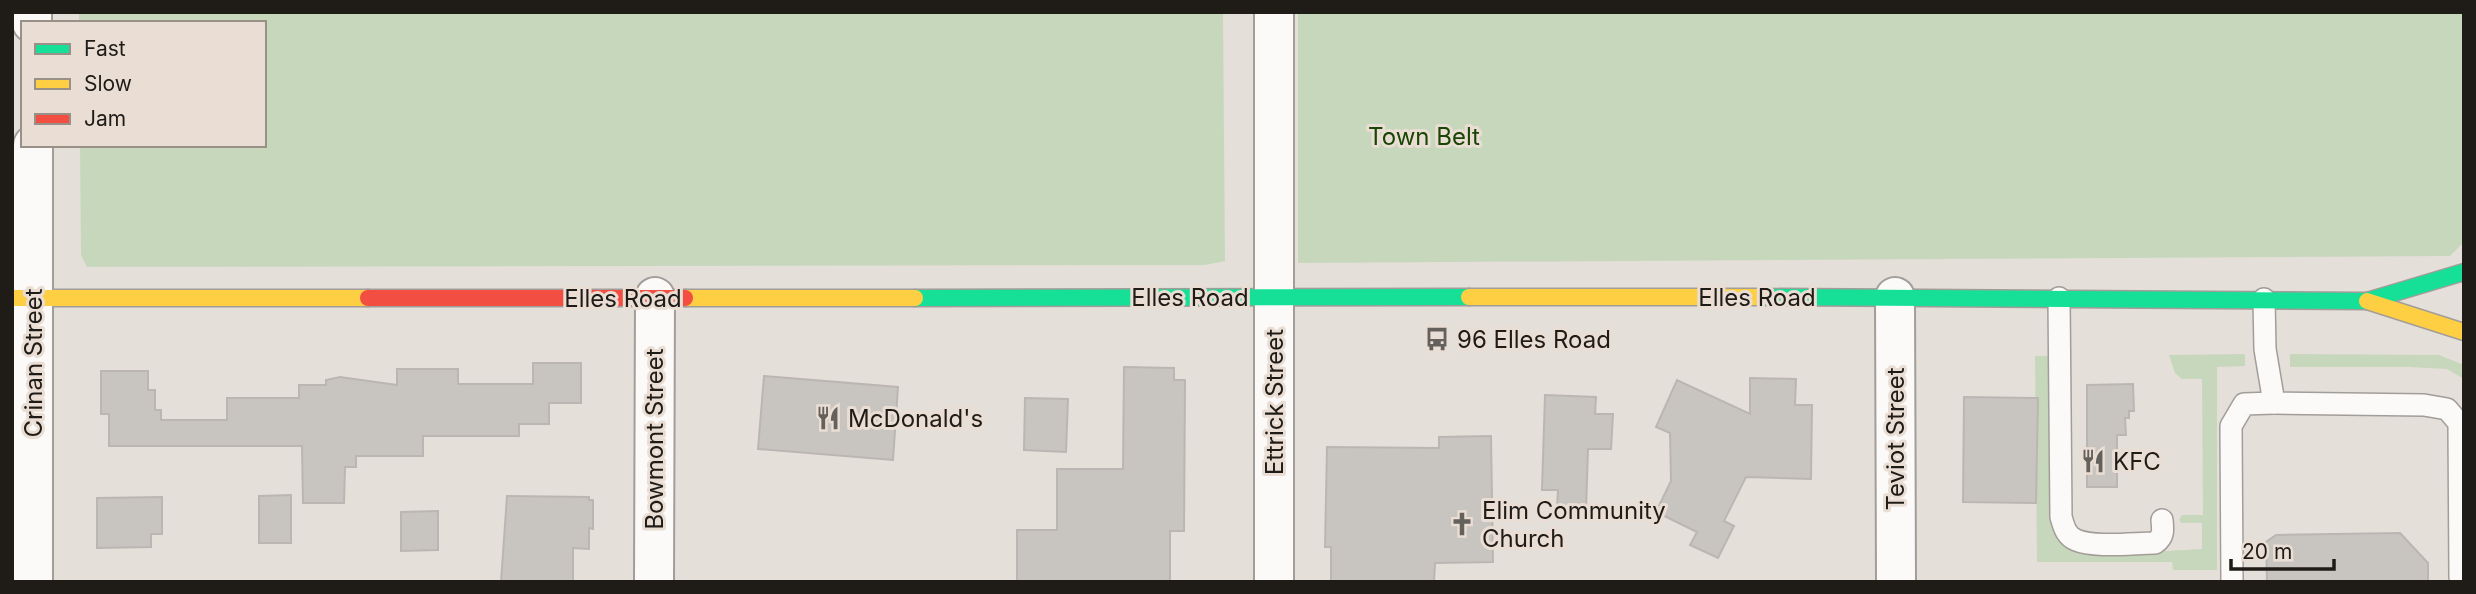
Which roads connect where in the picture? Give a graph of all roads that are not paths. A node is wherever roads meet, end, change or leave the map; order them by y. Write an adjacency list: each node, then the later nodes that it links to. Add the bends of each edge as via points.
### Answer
1 (1274, 12): 5 (street, Ettrick Street)
2 (33, 147): 7 (street, Crinan Street)
3 (2464, 272): 10 (main road, Elles Road)
4 (654, 297): 5 (main road, Elles Road); 7 (main road, Elles Road); 15 (street, Bowmont Street)
5 (1274, 297): 6 (main road, Elles Road); 16 (street, Ettrick Street)
6 (1895, 297): 8 (main road, Elles Road); 17 (street, Teviot Street)
7 (23, 298): 14 (street, Crinan Street)
8 (2059, 298): 9 (main road, Elles Road); 13 (lane, via 2064,530 2074,540 2087,543 2155,543 2161,539)
9 (2263, 299): 10 (main road, Elles Road); 12 (lane)
10 (2367, 301): 11 (main road, Elles Road)
11 (2464, 332)
12 (2274, 403): 18 (lane, via 2244,404 2231,426); 19 (lane, via 2447,409 2459,423)
13 (2162, 520)
14 (33, 582)
15 (654, 582)
16 (1274, 582)
17 (1896, 582)
18 (2232, 582)
19 (2462, 582)

